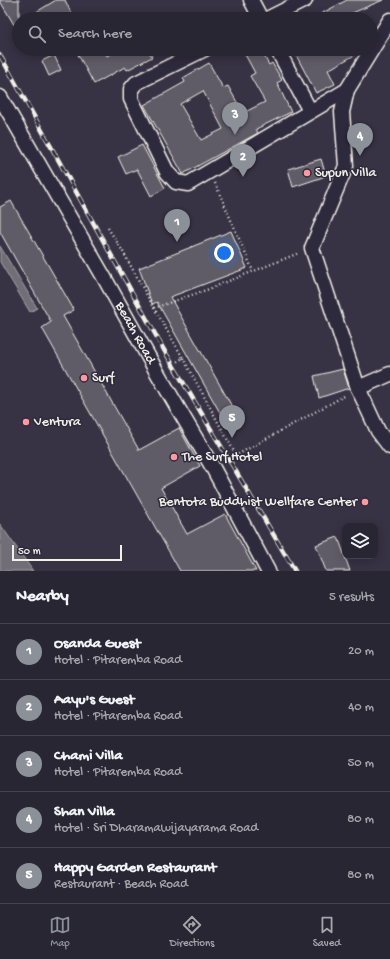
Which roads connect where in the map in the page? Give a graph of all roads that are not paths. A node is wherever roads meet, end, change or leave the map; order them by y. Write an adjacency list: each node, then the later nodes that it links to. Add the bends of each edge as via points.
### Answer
1 (251, 0): 3 (street)
2 (306, 0): 4 (street)
3 (257, 12)
4 (281, 12)
5 (390, 20): 6 (street)
6 (378, 40)
7 (190, 56): 12 (street, via 136,82 132,88 131,99 167,172 176,182 188,184)
8 (281, 56): 12 (street)
9 (368, 56): 10 (street)
10 (347, 90): 12 (street); 14 (street, via 342,112 346,166 312,248)
11 (0, 97): 16 (street, Beach Road, via 213,468)
12 (310, 111)
13 (390, 374): 14 (street)
14 (358, 388): 15 (street, via 378,431)
15 (390, 446)
16 (268, 571)

